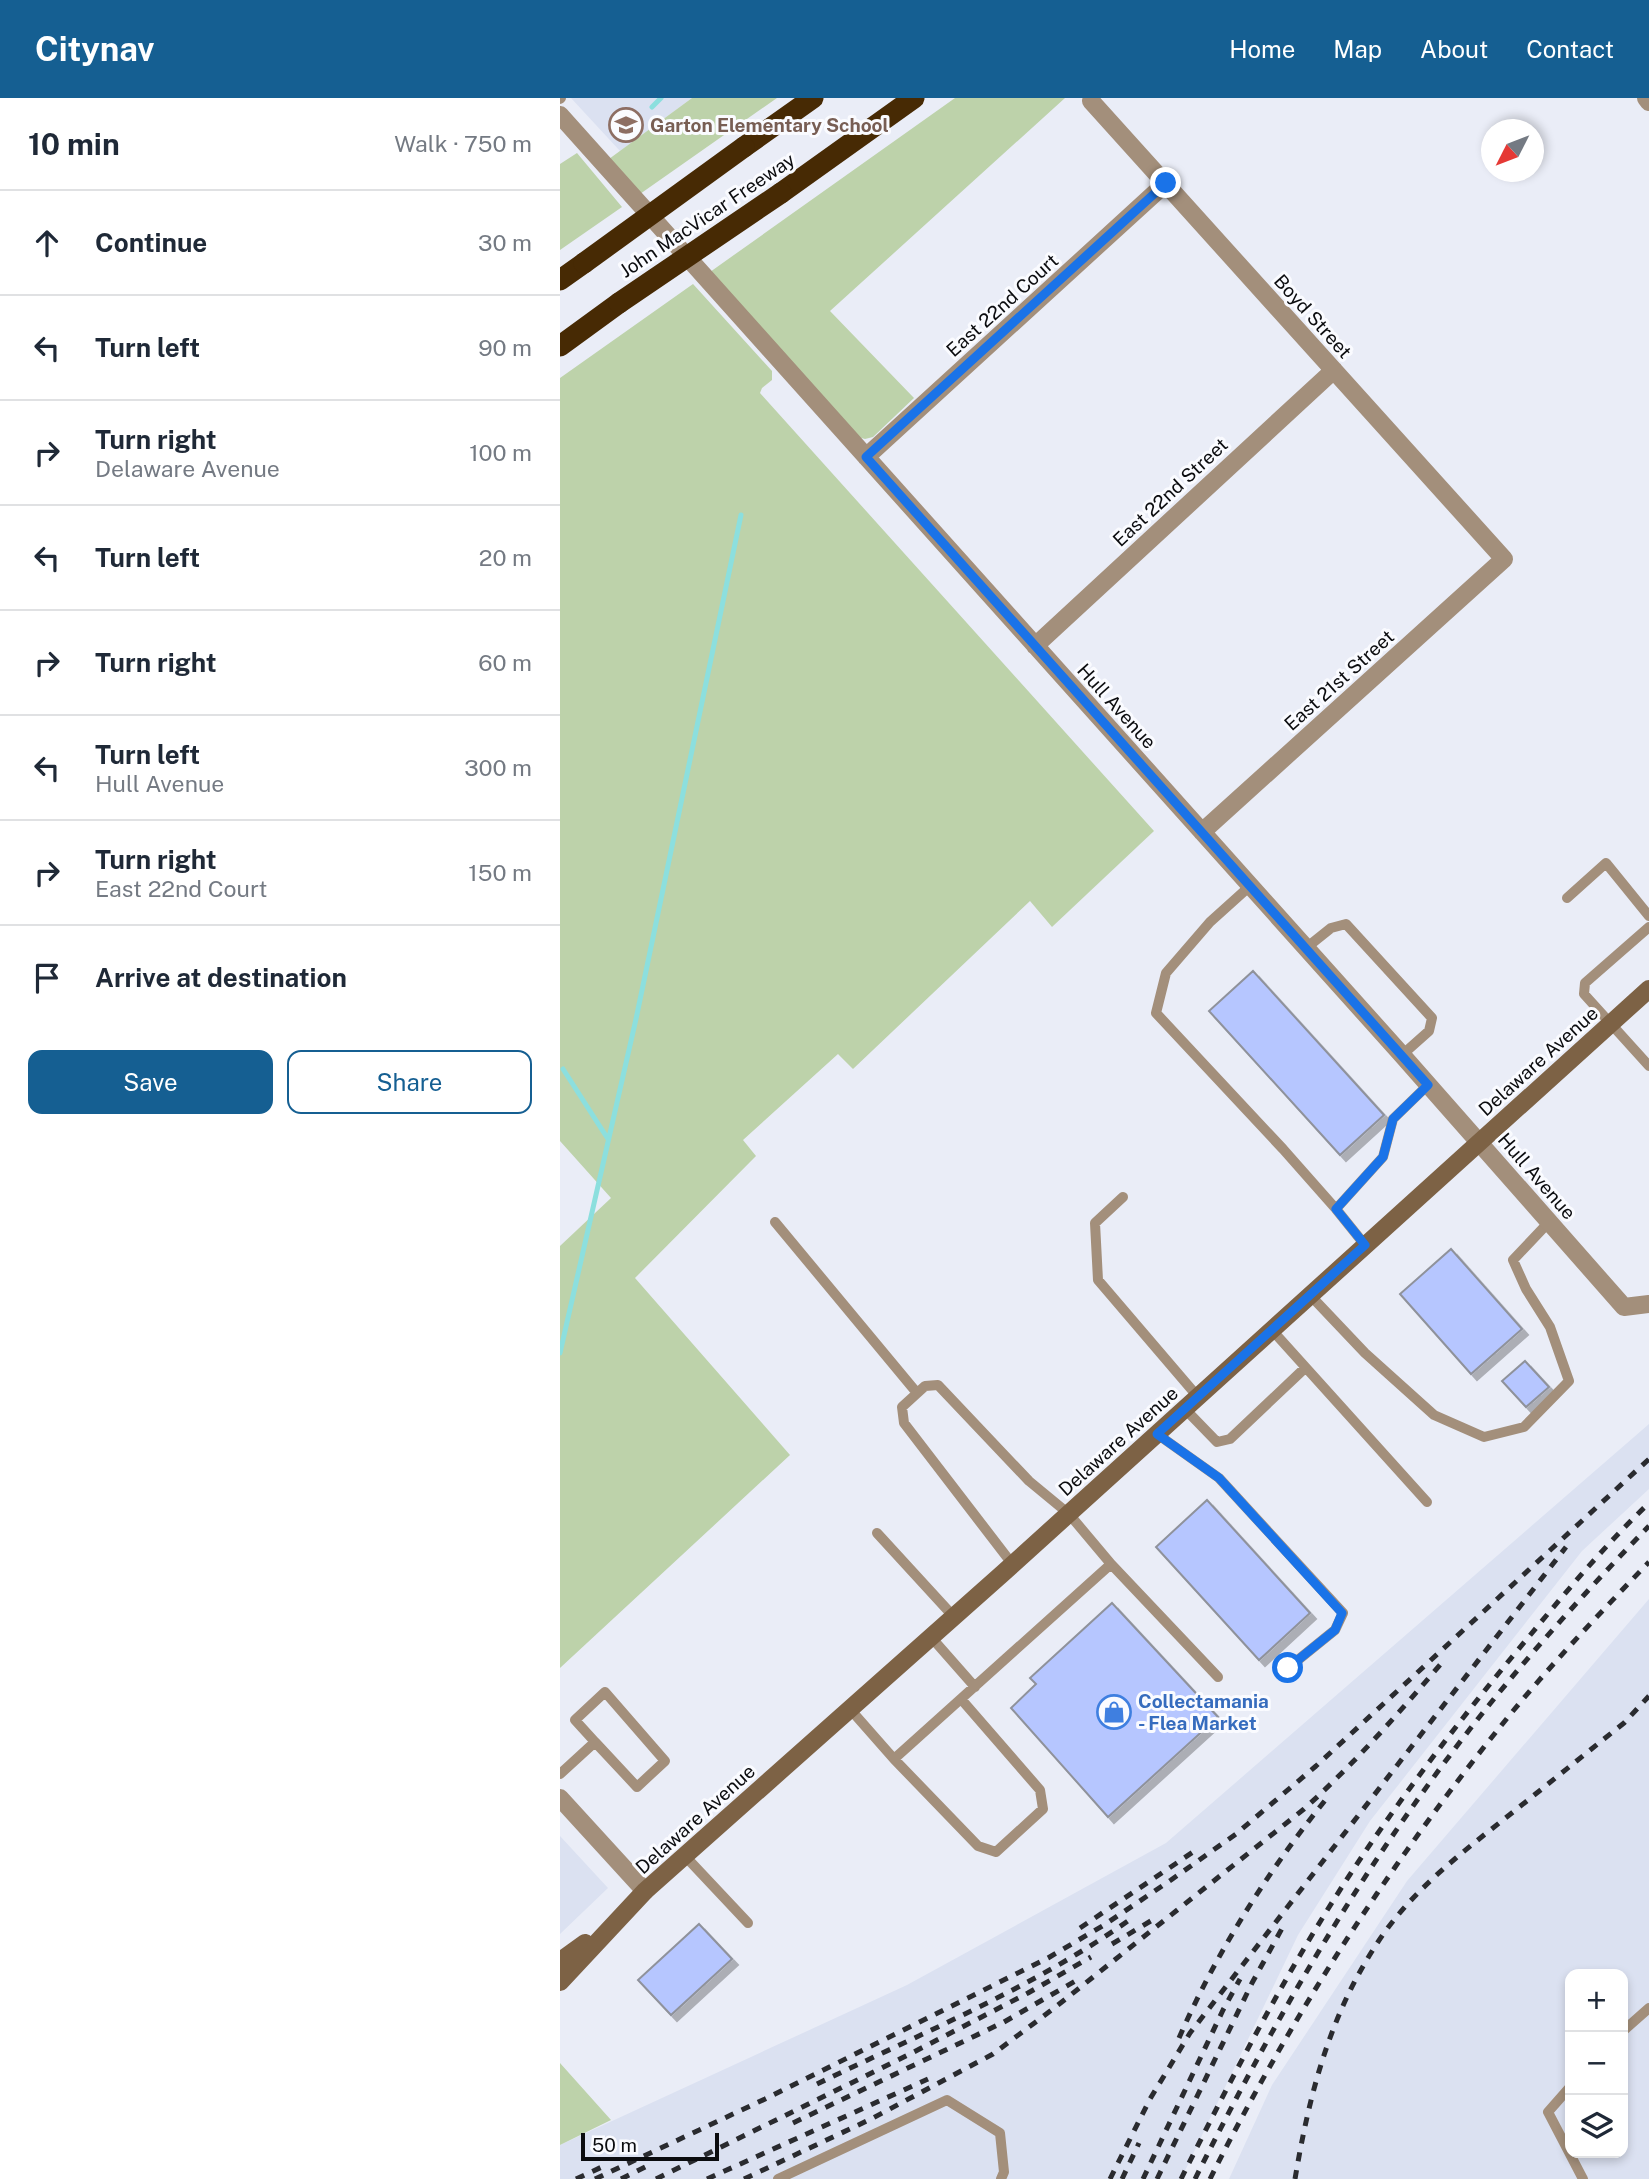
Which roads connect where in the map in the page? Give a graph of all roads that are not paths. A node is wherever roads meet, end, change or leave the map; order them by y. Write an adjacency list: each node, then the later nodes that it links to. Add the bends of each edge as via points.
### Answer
1 (813, 98): 6 (highway, John MacVicar Freeway, bridge)
2 (914, 98): 7 (highway, John MacVicar Freeway, bridge)
3 (1091, 100): 5 (street, Boyd Street)
4 (560, 115): 9 (street, Hull Avenue)
5 (1166, 183): 8 (street, Boyd Street); 9 (street, East 22nd Court)
6 (560, 280)
7 (560, 346)
8 (1334, 370): 10 (street, Boyd Street); 11 (street, East 22nd Street)
9 (866, 457): 11 (street, Hull Avenue)
10 (1504, 559): 12 (street, East 21st Street)
11 (1035, 646): 12 (street, Hull Avenue)
12 (1202, 832): 13 (street, Hull Avenue)
13 (1250, 886): 17 (street, Hull Avenue); 25 (lane, via 1210,922 1166,973 1156,1013)
14 (1567, 898): 15 (lane, via 1606,863)
15 (1649, 916)
16 (1649, 927): 19 (lane, via 1585,984 1584,995)
17 (1306, 948): 20 (street, Hull Avenue); 20 (lane, via 1331,928 1346,924 1432,1018 1429,1031)
18 (1649, 989): 19 (main road, Delaware Avenue)
19 (1610, 1024): 21 (lane); 23 (main road, Delaware Avenue)
20 (1402, 1055): 22 (street, Hull Avenue)
21 (1649, 1066)
22 (1428, 1085): 23 (street, Hull Avenue); 25 (lane, via 1393,1119 1383,1157)
23 (1479, 1142): 27 (street, Hull Avenue); 28 (main road, Delaware Avenue)
24 (1123, 1197): 34 (lane, via 1094,1223 1098,1280)
25 (1336, 1209): 28 (lane)
26 (775, 1222): 33 (lane)
27 (1549, 1222): 29 (lane, via 1513,1260 1550,1328 1569,1381 1524,1427 1484,1437 1434,1415); 30 (street, Hull Avenue, via 1624,1307)
28 (1365, 1245): 29 (main road, Delaware Avenue)
29 (1310, 1295): 31 (main road, Delaware Avenue)
30 (1649, 1304)
31 (1272, 1330): 32 (lane); 34 (main road, Delaware Avenue)
32 (1305, 1368): 34 (lane, via 1230,1439 1217,1442); 36 (lane)
33 (917, 1392): 37 (lane, via 938,1385 1029,1481); 40 (lane, via 902,1407 904,1423)
34 (1191, 1403): 35 (main road, Delaware Avenue)
35 (1157, 1434): 37 (main road, Delaware Avenue); 43 (lane, via 1219,1478 1342,1613 1335,1630)
36 (1427, 1502)
37 (1069, 1514): 39 (lane); 40 (main road, Delaware Avenue)
38 (877, 1533): 41 (lane)
39 (1111, 1564): 44 (lane); 45 (lane)
40 (1013, 1565): 41 (main road, Delaware Avenue)
41 (954, 1617): 42 (main road, Delaware Avenue)
42 (931, 1637): 45 (lane); 47 (main road, Delaware Avenue)
43 (1288, 1668)
44 (1218, 1677)
45 (975, 1687): 46 (lane)
46 (961, 1699): 49 (lane); 49 (lane, via 1040,1790 1043,1809 1034,1818 996,1852 978,1846)
47 (850, 1709): 49 (lane); 52 (main road, Delaware Avenue)
48 (595, 1742): 48 (lane, via 637,1787 665,1761 605,1692 575,1720); 50 (lane)
49 (894, 1759)
50 (560, 1774)
51 (560, 1798): 53 (street)
52 (685, 1856): 53 (main road, Delaware Avenue); 55 (lane)
53 (645, 1892): 54 (main road, Delaware Avenue)
54 (613, 1923): 56 (main road, Delaware Avenue); 57 (main road, Delaware Avenue)
55 (748, 1923)
56 (560, 1961)
57 (560, 1982)
58 (1649, 2008): 59 (lane)
59 (1628, 2027)
60 (1565, 2093): 63 (lane, via 1548,2112)
61 (778, 2179): 62 (lane, via 947,2100 1000,2133)
62 (1001, 2179)
63 (1583, 2179)

